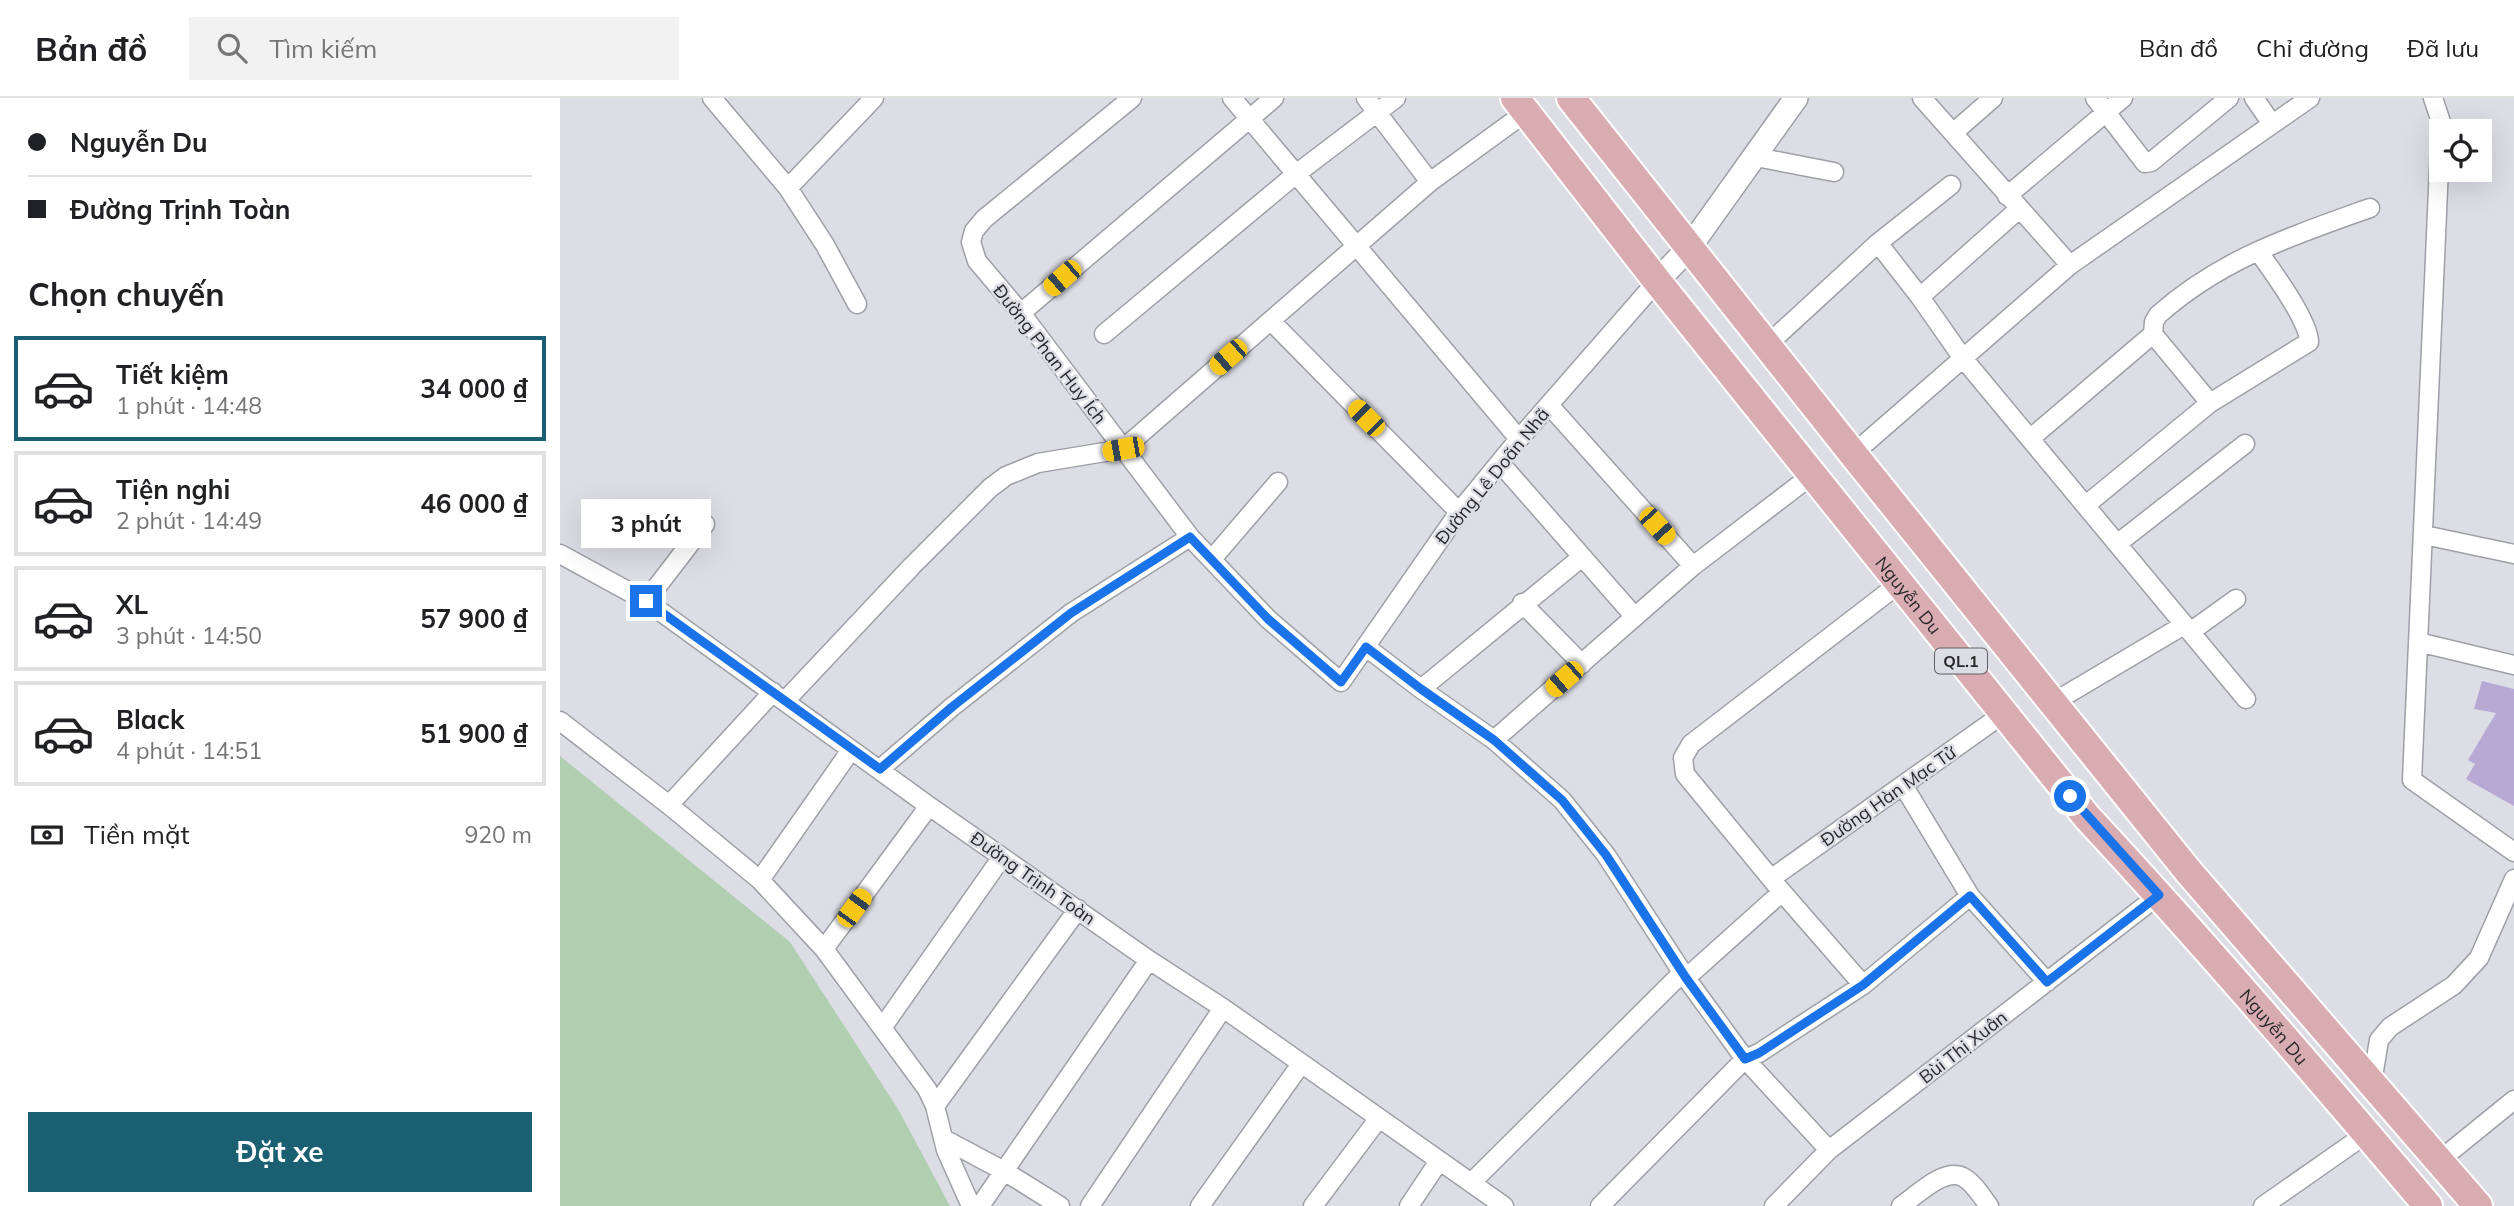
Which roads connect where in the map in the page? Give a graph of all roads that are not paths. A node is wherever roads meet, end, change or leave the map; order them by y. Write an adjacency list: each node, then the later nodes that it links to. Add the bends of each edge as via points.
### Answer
1 (712, 98): 28 (street)
2 (874, 98): 28 (street)
3 (1132, 98): 39 (street, Đường Phan Huy Ích, via 974,231 974,256)
4 (1232, 98): 20 (street)
5 (1274, 98): 20 (street)
6 (1396, 98): 17 (street)
7 (1572, 98): 33 (main road, Nguyễn Du / QL.1)
8 (1797, 98): 23 (street)
9 (1922, 98): 22 (street)
10 (1993, 98): 22 (street)
11 (2095, 98): 19 (street)
12 (2123, 98): 19 (street)
13 (2229, 98): 19 (street, via 2145,163)
14 (2254, 98): 21 (street)
15 (2310, 98): 21 (street)
16 (2433, 98): 58 (street, via 2441,122)
17 (1371, 104): 25 (street); 26 (street)
18 (1520, 105): 26 (street); 36 (main road, Nguyễn Du / QL.1)
19 (2107, 113): 29 (street)
20 (1248, 119): 25 (street); 39 (street)
21 (2272, 124): 35 (street)
22 (1953, 134): 29 (street)
23 (1756, 157): 24 (street); 33 (street)
24 (1834, 172)
25 (1296, 174): 32 (street); 41 (street)
26 (1430, 182): 32 (street)
27 (1951, 185): 31 (street)
28 (788, 188): 38 (street)
29 (2013, 202): 35 (street); 37 (street)
30 (2370, 208): 34 (street)
31 (1878, 243): 37 (street); 43 (street)
32 (1355, 247): 40 (street); 48 (street)
33 (1689, 248): 36 (street); 43 (main road, Nguyễn Du / QL.1)
34 (2258, 251): 42 (street, via 2215,272 2167,307 2156,318); 45 (street, via 2301,319 2309,342)
35 (2070, 265): 44 (street)
36 (1657, 281): 46 (street, Đường Lê Doãn Nhã); 53 (main road, Nguyễn Du / QL.1)
37 (1920, 297): 44 (street)
38 (857, 304)
39 (1021, 313): 50 (street, Đường Phan Huy Ích)
40 (1271, 321): 50 (street); 56 (street)
41 (1104, 334)
42 (2154, 334): 45 (street); 47 (street)
43 (1767, 345): 51 (main road, Nguyễn Du / QL.1)
44 (1962, 357): 47 (street); 51 (street)
45 (2210, 402): 55 (street)
46 (1549, 405): 48 (street, Đường Lê Doãn Nhã); 65 (street)
47 (2031, 438): 55 (street)
48 (1519, 439): 52 (street, Đường Lê Doãn Nhã)
49 (2245, 444): 60 (street)
50 (1123, 449): 59 (street, Đường Phan Huy Ích); 80 (street, via 1038,463 1006,476)
51 (1853, 454): 70 (main road, Nguyễn Du / QL.1)
52 (1501, 464): 56 (street, Đường Lê Doãn Nhã); 63 (street)
53 (1812, 475): 65 (street); 66 (main road, Nguyễn Du / QL.1)
54 (1279, 482): 64 (street)
55 (2086, 505): 60 (street)
56 (1459, 512): 75 (street, Đường Lê Doãn Nhã)
57 (705, 524): 68 (street)
58 (2424, 535): 62 (street); 74 (street)
59 (1190, 537): 64 (street, Đường Phan Huy Ích); 87 (street, via 1071,613)
60 (2118, 544): 72 (street)
61 (560, 554): 68 (street, Đường Trịnh Toàn)
62 (2514, 554)
63 (1582, 556): 69 (street); 71 (street)
64 (1212, 559): 78 (street, Đường Phan Huy Ích, via 1268,619)
65 (1693, 566): 71 (street)
66 (1899, 583): 73 (main road, Nguyễn Du / QL.1); 96 (street, via 1690,744 1682,758 1685,774)
67 (2236, 599): 72 (street)
68 (646, 601): 80 (street, Đường Trịnh Toàn)
69 (1522, 603): 76 (street); 79 (street)
70 (1981, 612): 73 (main road); 82 (main road, Nguyễn Du / QL.1)
71 (1635, 617): 76 (street)
72 (2187, 628): 81 (street); 82 (street)
73 (1945, 640): 83 (main road, Nguyễn Du / QL.1)
74 (2418, 642): 77 (street); 91 (street, via 2412,780)
75 (1366, 647): 78 (street, Đường Lê Doãn Nhã); 79 (street)
76 (1582, 664): 85 (street)
77 (2514, 665)
78 (1341, 682)
79 (1421, 689): 85 (street)
80 (779, 696): 86 (street, Đường Trịnh Toàn); 89 (street)
81 (2246, 699)
82 (2054, 702): 93 (main road, Nguyễn Du / QL.1)
83 (2003, 714): 88 (street, Đường Hàn Mạc Tử); 97 (main road, Nguyễn Du / QL.1, via 2087,817)
84 (560, 721): 89 (street)
85 (1494, 740): 102 (street, via 1580,820)
86 (851, 750): 87 (street, Đường Trịnh Toàn); 94 (street)
87 (880, 769): 90 (street, Đường Trịnh Toàn)
88 (1903, 785): 96 (street, Đường Hàn Mạc Tử); 98 (street)
89 (669, 805): 94 (street)
90 (929, 806): 92 (street, Đường Trịnh Toàn); 100 (street)
91 (2514, 852)
92 (1002, 856): 99 (street, Đường Trịnh Toàn); 106 (street)
93 (2189, 871): 97 (main road); 109 (main road, Nguyễn Du / QL.1)
94 (760, 880): 100 (street)
95 (2514, 880): 109 (street, via 2479,958 2454,985 2390,1027 2379,1040)
96 (1777, 885): 102 (street, Đường Hàn Mạc Tử); 104 (street)
97 (2159, 895): 103 (street, Bùi Thị Xuân); 114 (main road, Nguyễn Du / QL.1)
98 (1970, 896): 103 (street); 104 (street)
99 (1078, 909): 101 (street, Đường Trịnh Toàn); 111 (street)
100 (824, 949): 106 (street)
101 (1149, 960): 105 (street, Đường Trịnh Toàn); 119 (street)
102 (1685, 975): 107 (street); 120 (street, Đường Hàn Mạc Tử)
103 (2047, 982): 116 (street, Bùi Thị Xuân)
104 (1863, 985): 107 (street)
105 (1223, 1008): 108 (street, Đường Trịnh Toàn); 124 (street)
106 (882, 1028): 111 (street)
107 (1745, 1059): 116 (street); 129 (street)
108 (1301, 1063): 113 (street, Đường Trịnh Toàn); 125 (street)
109 (2372, 1083): 112 (main road, Nguyễn Du / QL.1)
110 (2514, 1100): 117 (street)
111 (935, 1106): 115 (street)
112 (2396, 1110): 114 (main road); 117 (main road, Nguyễn Du / QL.1)
113 (1379, 1118): 118 (street, Đường Trịnh Toàn); 126 (street)
114 (2366, 1133): 133 (street); 134 (main road, Nguyễn Du / QL.1)
115 (944, 1139): 119 (street); 121 (street)
116 (1829, 1150): 130 (street, Bùi Thị Xuân)
117 (2440, 1160): 135 (main road, Nguyễn Du / QL.1)
118 (1439, 1161): 120 (street, Đường Trịnh Toàn); 127 (street)
119 (1004, 1171): 122 (street); 123 (street)
120 (1472, 1182): 128 (street, Đường Trịnh Toàn)
121 (971, 1206)
122 (980, 1206)
123 (1060, 1206)
124 (1090, 1206)
125 (1200, 1206)
126 (1313, 1206)
127 (1409, 1206)
128 (1504, 1206)
129 (1600, 1206)
130 (1774, 1206)
131 (1901, 1206): 132 (street, via 1953,1175 1971,1183)
132 (1989, 1206)
133 (2263, 1206)
134 (2428, 1206)
135 (2478, 1206)

